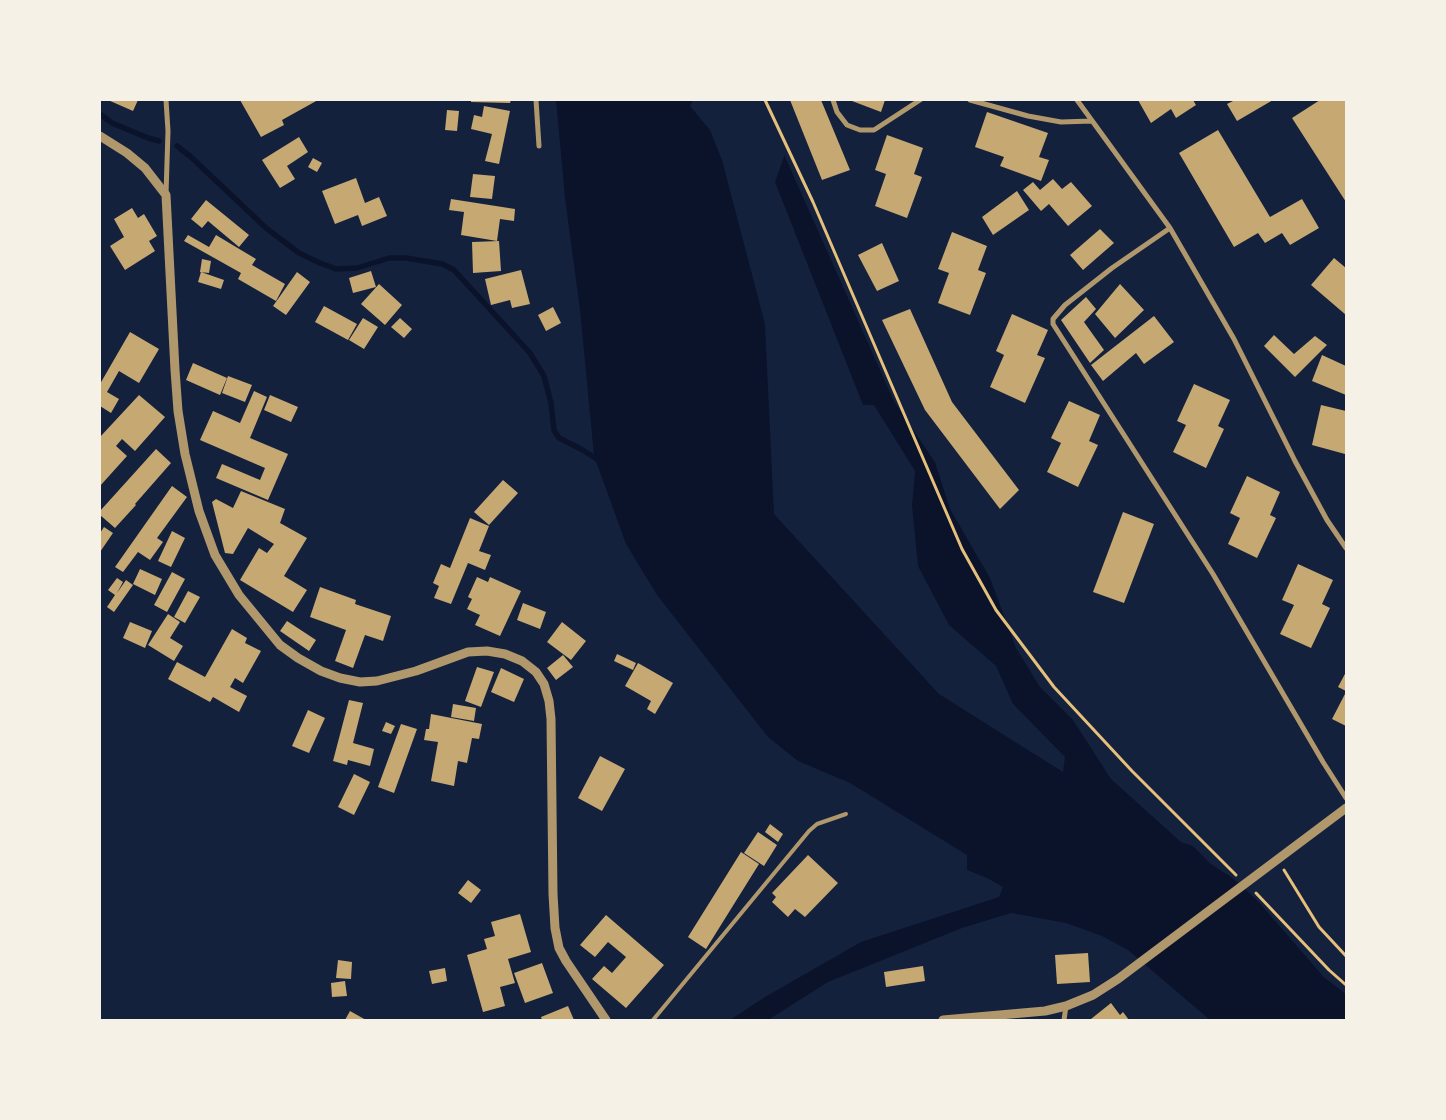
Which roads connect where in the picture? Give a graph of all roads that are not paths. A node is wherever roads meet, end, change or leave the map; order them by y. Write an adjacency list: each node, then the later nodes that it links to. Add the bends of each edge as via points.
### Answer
1 (166, 100): 10 (street)
2 (536, 100): 9 (street)
3 (833, 100): 4 (street, via 847,125 860,130 874,130)
4 (920, 100)
5 (970, 100): 7 (street, via 1061,122)
6 (1077, 100): 7 (street)
7 (1092, 121): 11 (street)
8 (100, 136): 10 (street, via 145,168)
9 (539, 146)
10 (166, 195): 18 (street, via 178,411 199,511 216,555 238,595 280,645 321,671 340,678 378,681 468,652 487,651 522,661 536,672 544,684 551,719 553,894 559,948)
11 (1170, 228): 13 (street, via 1234,339 1327,520); 14 (street, via 1065,305 1053,319 1053,324 1213,574)
12 (1346, 537): 13 (street)
13 (1345, 546)
14 (1346, 798)
15 (1346, 808): 17 (street, via 1118,979 1093,995)
16 (846, 814): 19 (lane, via 817,824 809,831)
17 (1066, 1006): 20 (street, via 1045,1011); 21 (street)
18 (606, 1020)
19 (653, 1020)
20 (943, 1020)
21 (1064, 1020)

